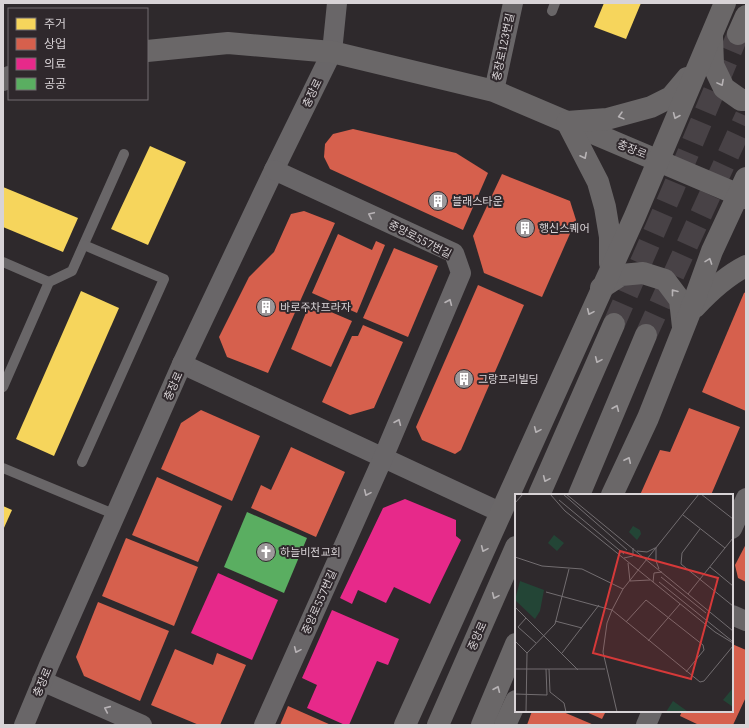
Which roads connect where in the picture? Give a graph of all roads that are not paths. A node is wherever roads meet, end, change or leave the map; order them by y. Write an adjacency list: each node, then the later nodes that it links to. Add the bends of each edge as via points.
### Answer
1 (337, 3): 6 (street)
2 (513, 3): 8 (street, 충장로123번길)
3 (725, 3): 4 (main road)
4 (712, 32): 7 (main road); 9 (main road, one-way to 9, via 713,66 724,88 741,100)
5 (148, 51): 6 (main road, 충장로, via 228,43)
6 (332, 52): 8 (main road, 충장로); 13 (street, 충장로)
7 (698, 66): 10 (main road, one-way to 10, via 671,97 651,107 607,119); 12 (main road, one-way to 12)
8 (494, 92): 10 (main road, 충장로)
9 (746, 100)
10 (567, 122): 12 (main road, 충장로); 18 (main road, one-way to 18, via 598,182 605,207 610,237)
11 (124, 154): 15 (lane)
12 (658, 160): 14 (main road, 충장로, via 715,186); 18 (main road)
13 (274, 170): 23 (street, 충장로); 25 (street, 중앙로557번길, one-way to 13, via 461,273 454,253)
14 (743, 190): 20 (main road, one-way to 14, via 712,251)
15 (84, 245): 19 (lane, via 72,270); 26 (lane, via 164,279)
16 (3, 262): 19 (lane)
17 (746, 266): 20 (main road, via 728,276 710,291)
18 (605, 279): 20 (main road, one-way to 18, via 680,300 665,280 643,273); 32 (main road, one-way to 32)
19 (49, 282): 24 (lane)
20 (686, 320): 30 (main road, one-way to 20, via 648,418)
21 (614, 324): 28 (main road, one-way to 28)
22 (646, 335): 29 (main road, one-way to 22)
23 (182, 364): 25 (street); 33 (street, 충장로)
24 (3, 387)
25 (383, 458): 32 (street); 44 (street, 중앙로557번길, one-way to 44)
26 (82, 462)
27 (3, 468): 33 (lane)
28 (539, 494)
29 (579, 494)
30 (612, 494)
31 (746, 498): 34 (street)
32 (500, 512): 45 (main road, one-way to 45)
33 (116, 515): 39 (street, 충장로)
34 (733, 527)
35 (515, 549): 46 (main road, 중앙로, one-way to 46)
36 (733, 616): 37 (street)
37 (746, 621)
38 (515, 646): 47 (main road, one-way to 38)
39 (42, 681): 42 (street, 충장로); 43 (street, one-way to 39)
40 (515, 702): 48 (main road)
41 (652, 712): 49 (street)
42 (24, 725)
43 (142, 725)
44 (264, 725)
45 (405, 725)
46 (438, 725)
47 (482, 725)
48 (504, 725)
49 (646, 725)

